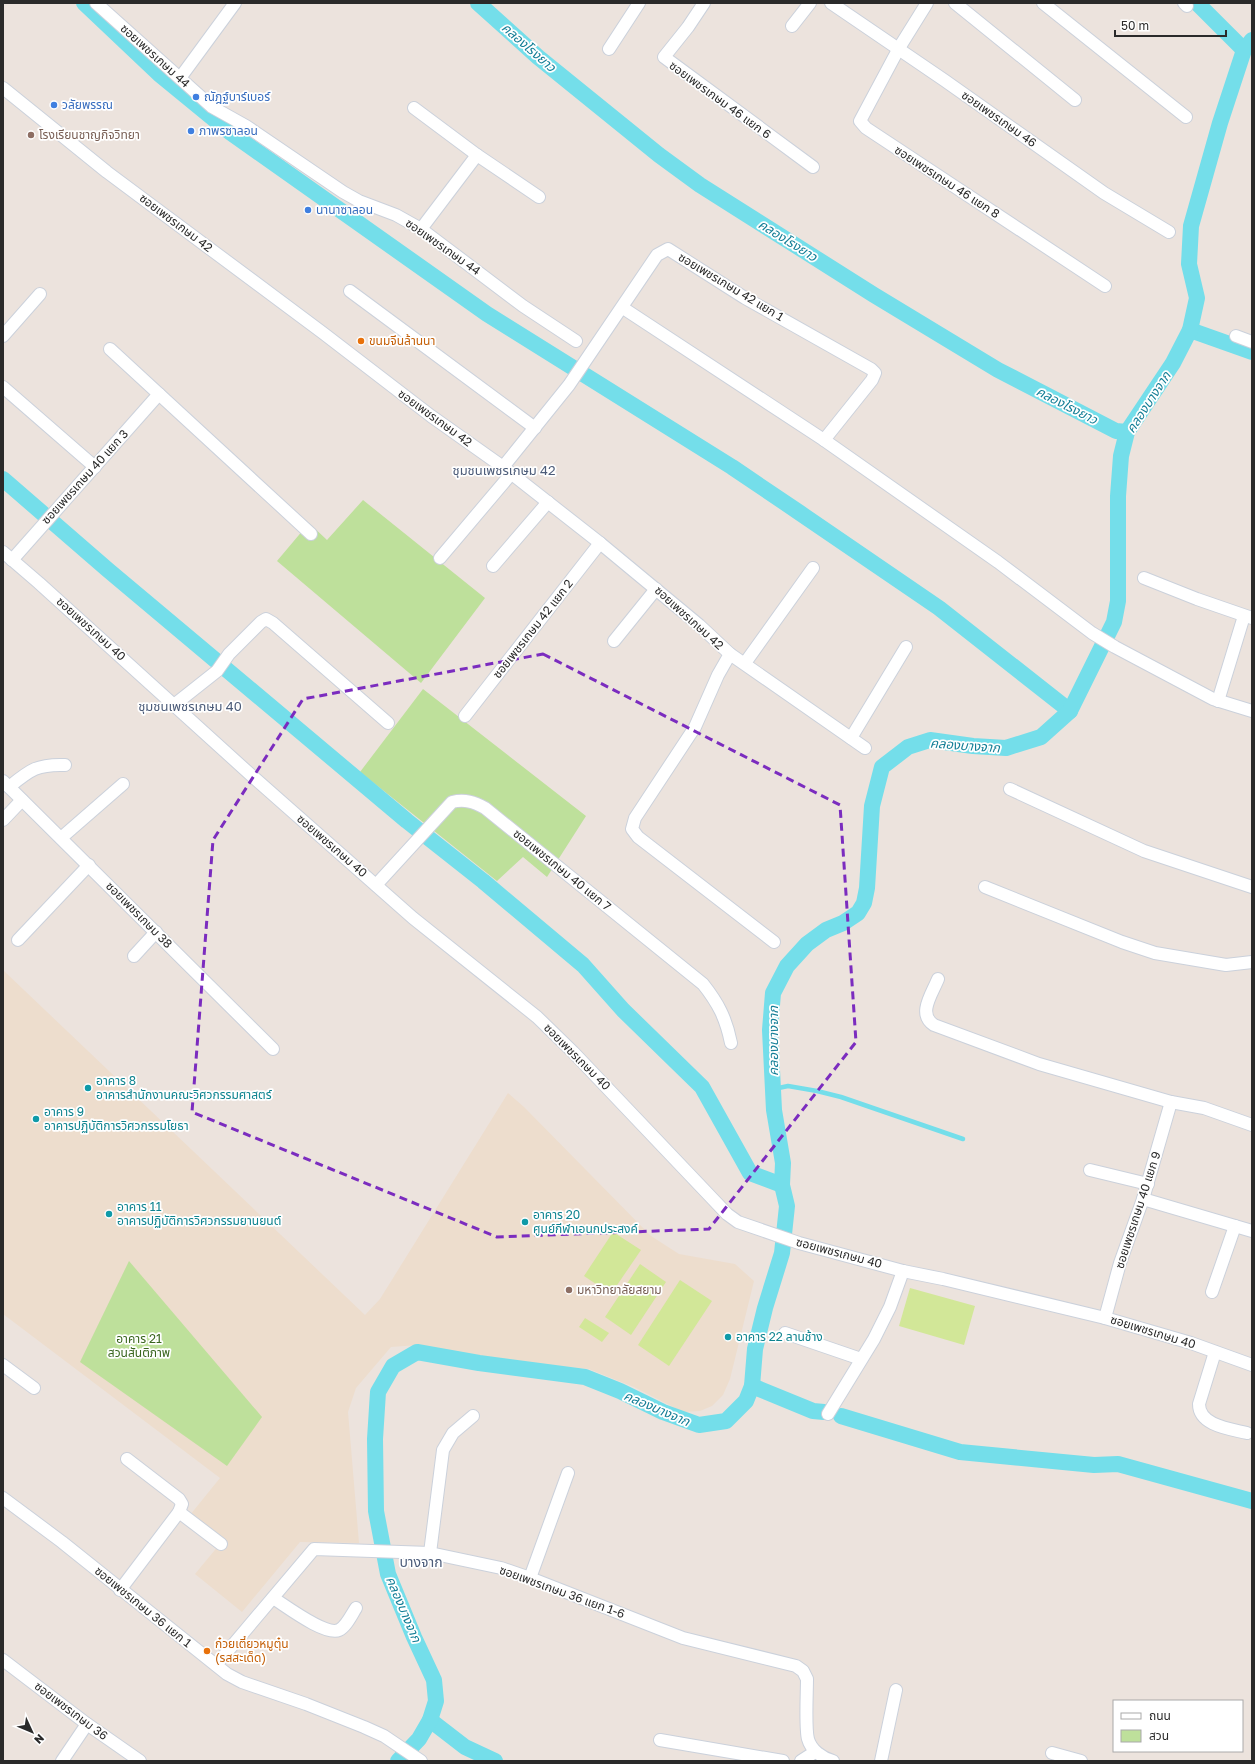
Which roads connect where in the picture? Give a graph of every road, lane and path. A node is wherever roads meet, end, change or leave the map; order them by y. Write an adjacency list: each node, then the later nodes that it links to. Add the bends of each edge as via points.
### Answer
1 (96, 3): 13 (street, ซอยเพชรเกษม 44)
2 (235, 3): 13 (street)
3 (639, 3): 12 (street)
4 (704, 3): 19 (street, ซอยเพชรเกษม 46 แยก 6, via 664,57)
5 (810, 3): 10 (street)
6 (831, 3): 11 (street, ซอยเพชรเกษม 46)
7 (926, 3): 11 (street)
8 (955, 3): 15 (street)
9 (1043, 3): 17 (street)
10 (792, 26)
11 (898, 48): 22 (street, ซอยเพชรเกษม 46, via 1104,193); 23 (street, ซอยเพชรเกษม 46 แยก 8, via 861,115 860,121 866,128)
12 (610, 49)
13 (180, 78): 21 (street, ซอยเพชรเกษม 44, via 212,107 246,126 343,192 396,215)
14 (3, 88): 37 (street, ซอยเพชรเกษม 42, via 114,177 431,416)
15 (1074, 100)
16 (414, 108): 18 (street)
17 (1186, 117)
18 (477, 155): 20 (street); 21 (street)
19 (813, 167)
20 (539, 197)
21 (420, 229): 29 (street, ซอยเพชรเกษม 44, via 523,306)
22 (1169, 232)
23 (1105, 286)
24 (350, 291): 34 (street)
25 (40, 294): 27 (street)
26 (623, 308): 34 (street, ซอยเพชรเกษม 42 แยก 1); 35 (street); 35 (street, ซอยเพชรเกษม 42 แยก 1, via 657,255 668,249 745,298 872,369 875,373 872,380)
27 (3, 336)
28 (1236, 336): 30 (street)
29 (576, 341)
30 (1252, 342)
31 (110, 348): 33 (street)
32 (3, 387): 36 (street)
33 (159, 394): 36 (street, ซอยเพชรเกษม 40 แยก 3); 39 (street)
34 (535, 428): 37 (street, ซอยเพชรเกษม 42 แยก 1)
35 (824, 440): 52 (street, via 998,562 1092,633)
36 (96, 467): 41 (street, ซอยเพชรเกษม 40 แยก 3)
37 (507, 470): 38 (street, ซอยเพชรเกษม 42); 42 (street, ซอยเพชรเกษม 42 แยก 1)
38 (548, 502): 40 (street, ซอยเพชรเกษม 42); 43 (street)
39 (311, 534)
40 (600, 542): 46 (street, ซอยเพชรเกษม 42); 55 (street, ซอยเพชรเกษม 42 แยก 2)
41 (8, 556): 53 (street, ซอยเพชรเกษม 40)
42 (440, 558)
43 (493, 566)
44 (813, 568): 51 (street)
45 (1144, 578): 47 (street)
46 (656, 589): 48 (street); 50 (street, ซอยเพชรเกษม 42)
47 (1248, 617): 52 (street)
48 (614, 641)
49 (906, 647): 57 (street)
50 (730, 654): 51 (street, ซอยเพชรเกษม 42); 72 (street, via 695,727 634,818 632,828 638,837)
51 (745, 664): 57 (street, ซอยเพชรเกษม 42)
52 (1218, 701): 54 (street)
53 (174, 705): 56 (street, via 221,666 234,648 266,619); 67 (street, ซอยเพชรเกษม 40)
54 (1252, 711)
55 (465, 716)
56 (388, 723)
57 (851, 738): 58 (street, ซอยเพชรเกษม 42)
58 (865, 748)
59 (65, 765): 60 (street, via 51,765 31,770)
60 (6, 784): 63 (street, ซอยเพชรเกษม 38)
61 (123, 784): 65 (street)
62 (1010, 789): 69 (street, via 1144,852)
63 (22, 800): 64 (street); 65 (street, ซอยเพชรเกษม 38)
64 (3, 820)
65 (61, 838): 66 (street, ซอยเพชรเกษม 38)
66 (89, 865): 70 (street, ซอยเพชรเกษม 38); 71 (street)
67 (376, 885): 76 (street, ซอยเพชรเกษม 40 แยก 7, via 452,802 472,801 485,808 703,984 719,1005); 85 (street, ซอยเพชรเกษม 40, via 413,918 537,1017 727,1214 738,1222 799,1243)
68 (985, 887): 74 (street, via 1155,953 1226,965)
69 (1252, 887)
70 (156, 932): 73 (street); 77 (street, ซอยเพชรเกษม 38)
71 (18, 940)
72 (774, 942)
73 (134, 956)
74 (1252, 962)
75 (938, 979): 78 (street, via 924,1012 926,1018 934,1025 1039,1064)
76 (731, 1043)
77 (273, 1049)
78 (1171, 1102): 79 (street, via 1204,1108); 81 (street, ซอยเพชรเกษม 40 แยก 9)
79 (1252, 1125)
80 (1090, 1170): 81 (street)
81 (1148, 1184): 82 (street, ซอยเพชรเกษม 40 แยก 9)
82 (1143, 1199): 83 (street); 87 (street, ซอยเพชรเกษม 40 แยก 9, via 1120,1263)
83 (1235, 1226): 84 (street); 86 (street)
84 (1252, 1231)
85 (903, 1271): 87 (street, ซอยเพชรเกษม 40); 90 (street, via 890,1307)
86 (1212, 1292)
87 (1105, 1318): 89 (street, ซอยเพชรเกษม 40, via 1184,1340)
88 (785, 1333): 90 (street)
89 (1215, 1352): 92 (street, ซอยเพชรเกษม 40); 96 (street, via 1199,1411 1213,1424)
90 (861, 1359): 94 (street)
91 (3, 1365): 93 (street)
92 (1252, 1365)
93 (34, 1388)
94 (828, 1414)
95 (473, 1416): 102 (street, via 453,1433 443,1450)
96 (1247, 1433)
97 (127, 1459): 100 (street, via 179,1499 182,1504)
98 (568, 1473): 103 (street)
99 (3, 1498): 104 (street, ซอยเพชรเกษม 36 แยก 1)
100 (179, 1512): 101 (street); 104 (street)
101 (221, 1544)
102 (430, 1553): 103 (street, ซอยเพชรเกษม 36 แยก 1-6, via 500,1568); 105 (street, ซอยเพชรเกษม 36 แยก 1-6, via 314,1549)
103 (530, 1578): 112 (street, ซอยเพชรเกษม 36 แยก 1-6, via 683,1638 796,1666 803,1671 807,1679 808,1739)
104 (120, 1590): 108 (street, ซอยเพชรเกษม 36 แยก 1)
105 (273, 1598): 106 (street, via 320,1627 334,1631 342,1629); 108 (street, ซอยเพชรเกษม 36 แยก 1-6)
106 (356, 1608)
107 (3, 1660): 110 (street, ซอยเพชรเกษม 36)
108 (216, 1665): 116 (street, ซอยเพชรเกษม 36 แยก 1, via 242,1682 364,1727)
109 (896, 1690): 120 (street)
110 (87, 1724): 114 (street); 115 (street, ซอยเพชรเกษม 36)
111 (660, 1740): 117 (street)
112 (815, 1752): 118 (street); 119 (street)
113 (1052, 1753): 121 (street)
114 (62, 1761)
115 (140, 1761)
116 (421, 1761)
117 (782, 1761)
118 (801, 1761)
119 (833, 1761)
120 (881, 1761)
121 (1081, 1761)

